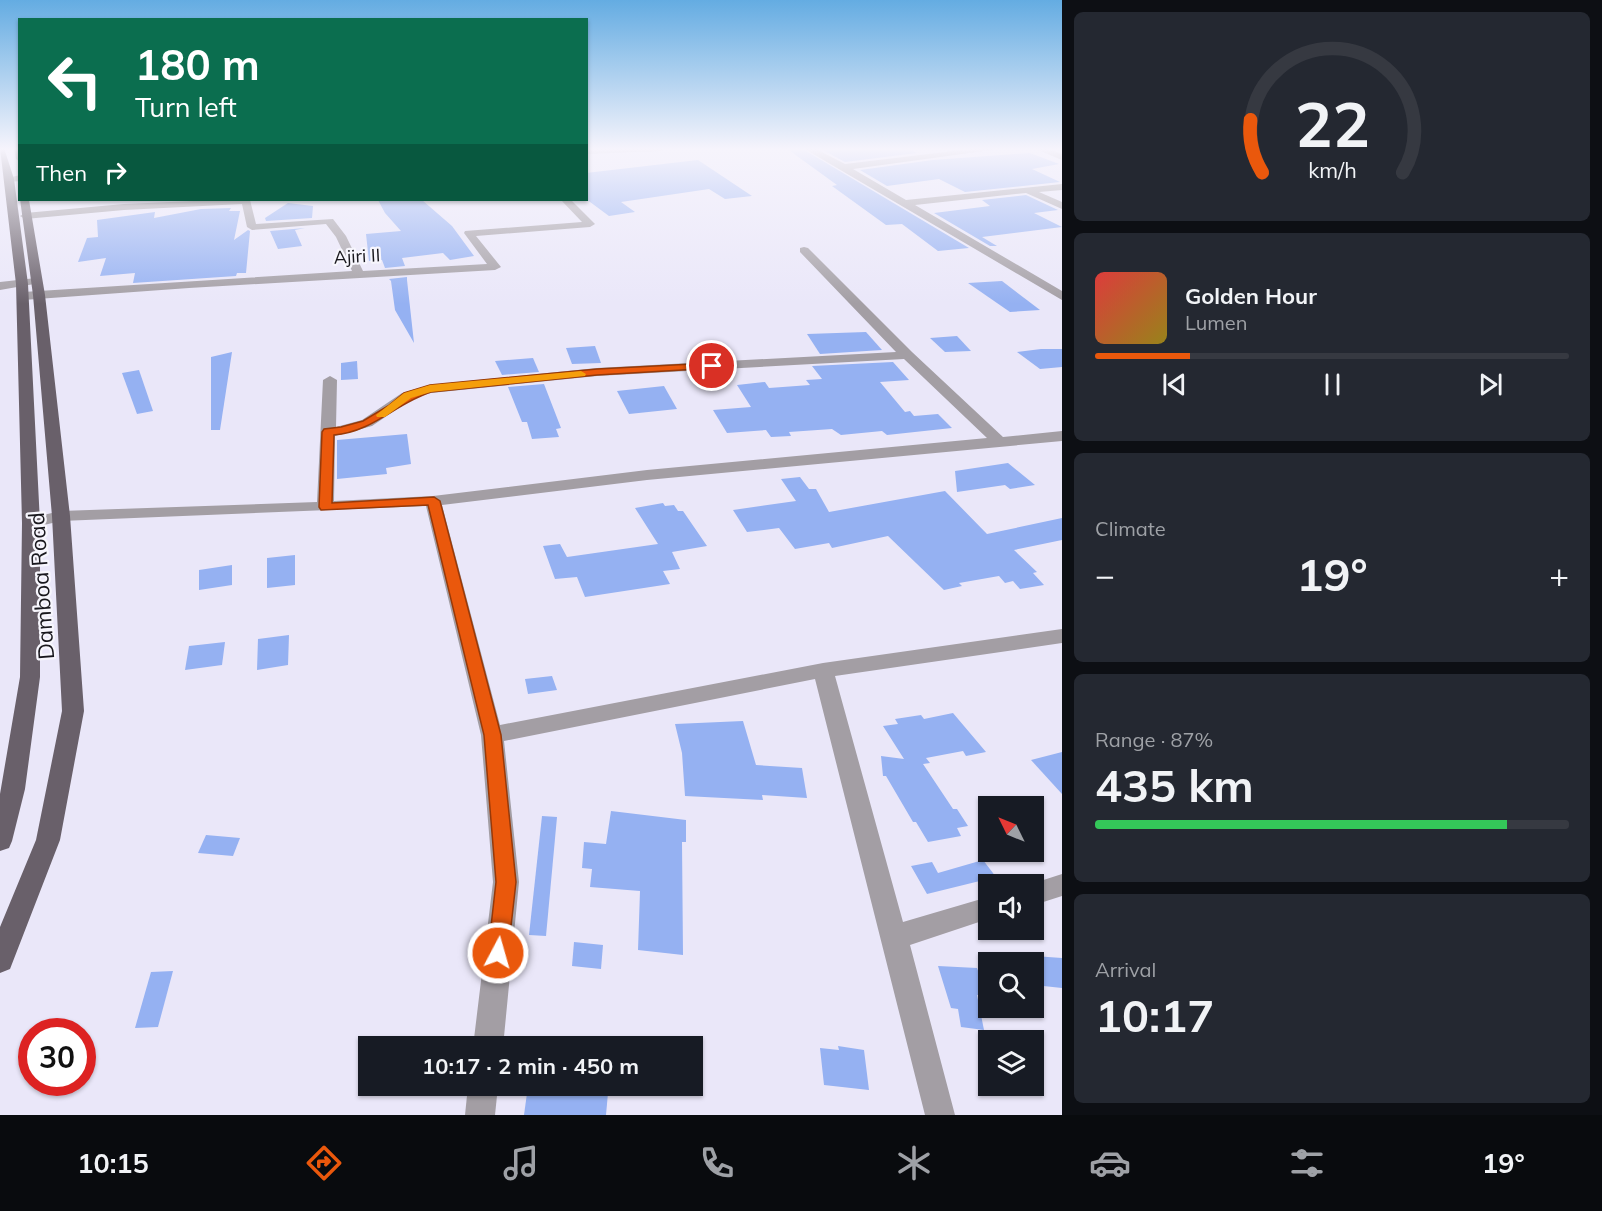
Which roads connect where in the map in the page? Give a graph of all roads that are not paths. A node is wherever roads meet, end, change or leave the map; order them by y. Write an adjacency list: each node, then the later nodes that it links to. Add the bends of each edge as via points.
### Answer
1 (17, 200): 14 (main road, Damboa Road)
2 (899, 200): 8 (street)
3 (937, 200): 8 (street)
4 (1048, 200): 9 (street)
5 (227, 201): 10 (street)
6 (244, 201): 12 (street, via 252,227 329,221)
7 (567, 201): 12 (street, Ajiri II, via 590,224 469,233 495,267)
8 (904, 203): 15 (street)
9 (1062, 206)
10 (25, 208): 14 (main road, Damboa Road)
11 (804, 250): 16 (street)
12 (359, 274): 14 (street, Ajiri II)
13 (0, 286): 14 (street, Ajiri II)
14 (30, 289): 23 (main road, Damboa Road); 24 (main road, Damboa Road)
15 (1062, 296)
16 (908, 355): 18 (street, via 597,372 430,389 407,396 367,423); 20 (street)
17 (330, 380): 18 (street)
18 (328, 432): 22 (street)
19 (1061, 437): 20 (street)
20 (999, 441): 21 (street, via 647,475)
21 (434, 501): 22 (street); 27 (street)
22 (325, 507): 23 (street)
23 (61, 516): 24 (street); 33 (main road, Damboa Road, via 72,711 48,840)
24 (31, 523): 28 (main road, Damboa Road, via 30,677 13,789)
25 (1062, 636): 26 (street)
26 (823, 670): 27 (street); 32 (street)
27 (492, 735): 34 (street, via 506,882)
28 (0, 842)
29 (1062, 885): 30 (street)
30 (1044, 891)
31 (978, 911): 32 (street)
32 (895, 937): 37 (street)
33 (0, 960)
34 (489, 1036)
35 (482, 1096): 36 (street)
36 (480, 1115)
37 (940, 1115)

